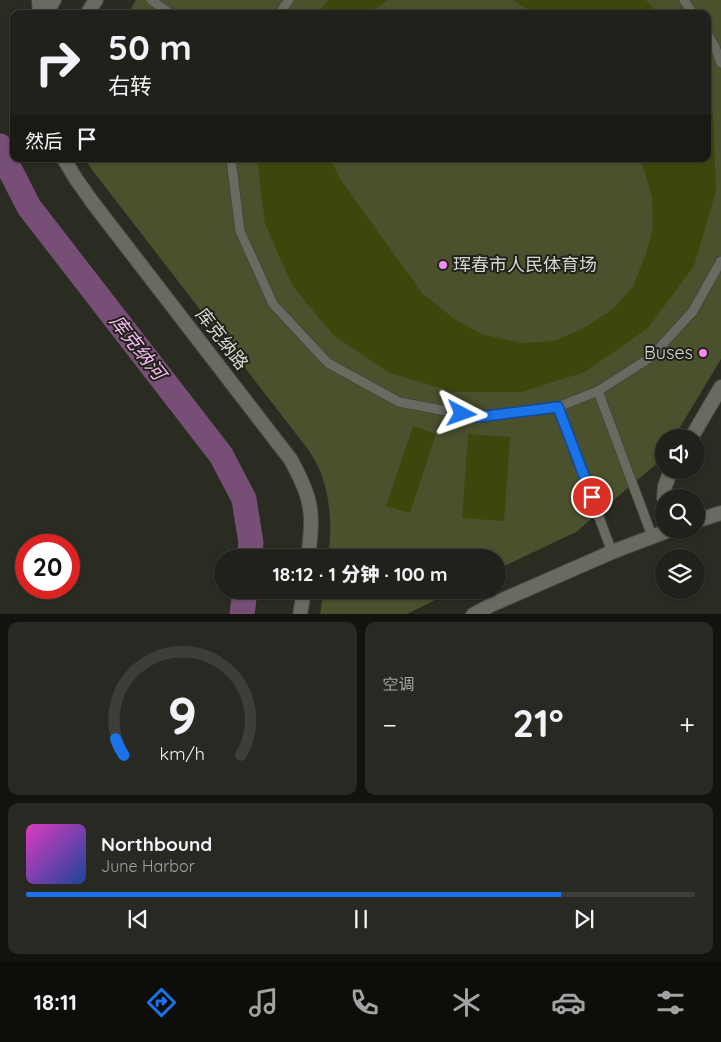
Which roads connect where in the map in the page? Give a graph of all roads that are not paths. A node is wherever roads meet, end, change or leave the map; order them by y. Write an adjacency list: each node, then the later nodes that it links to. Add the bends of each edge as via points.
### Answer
1 (151, 0): 2 (lane)
2 (165, 10)
3 (711, 40): 4 (lane)
4 (721, 63)
5 (66, 162): 16 (street, 库克纳路, via 291,460 310,504)
6 (231, 162): 10 (lane, via 240,231 273,304 328,363 399,402 478,417)
7 (721, 261): 9 (lane, via 693,311 651,357)
8 (721, 387): 11 (street)
9 (598, 391): 10 (lane); 15 (lane)
10 (558, 407): 17 (lane)
11 (695, 429)
12 (721, 512): 13 (street)
13 (705, 518)
14 (655, 535): 15 (street)
15 (652, 536): 17 (street)
16 (309, 549)
17 (612, 552): 20 (street)
18 (302, 599): 19 (street)
19 (300, 614)
20 (473, 614)

